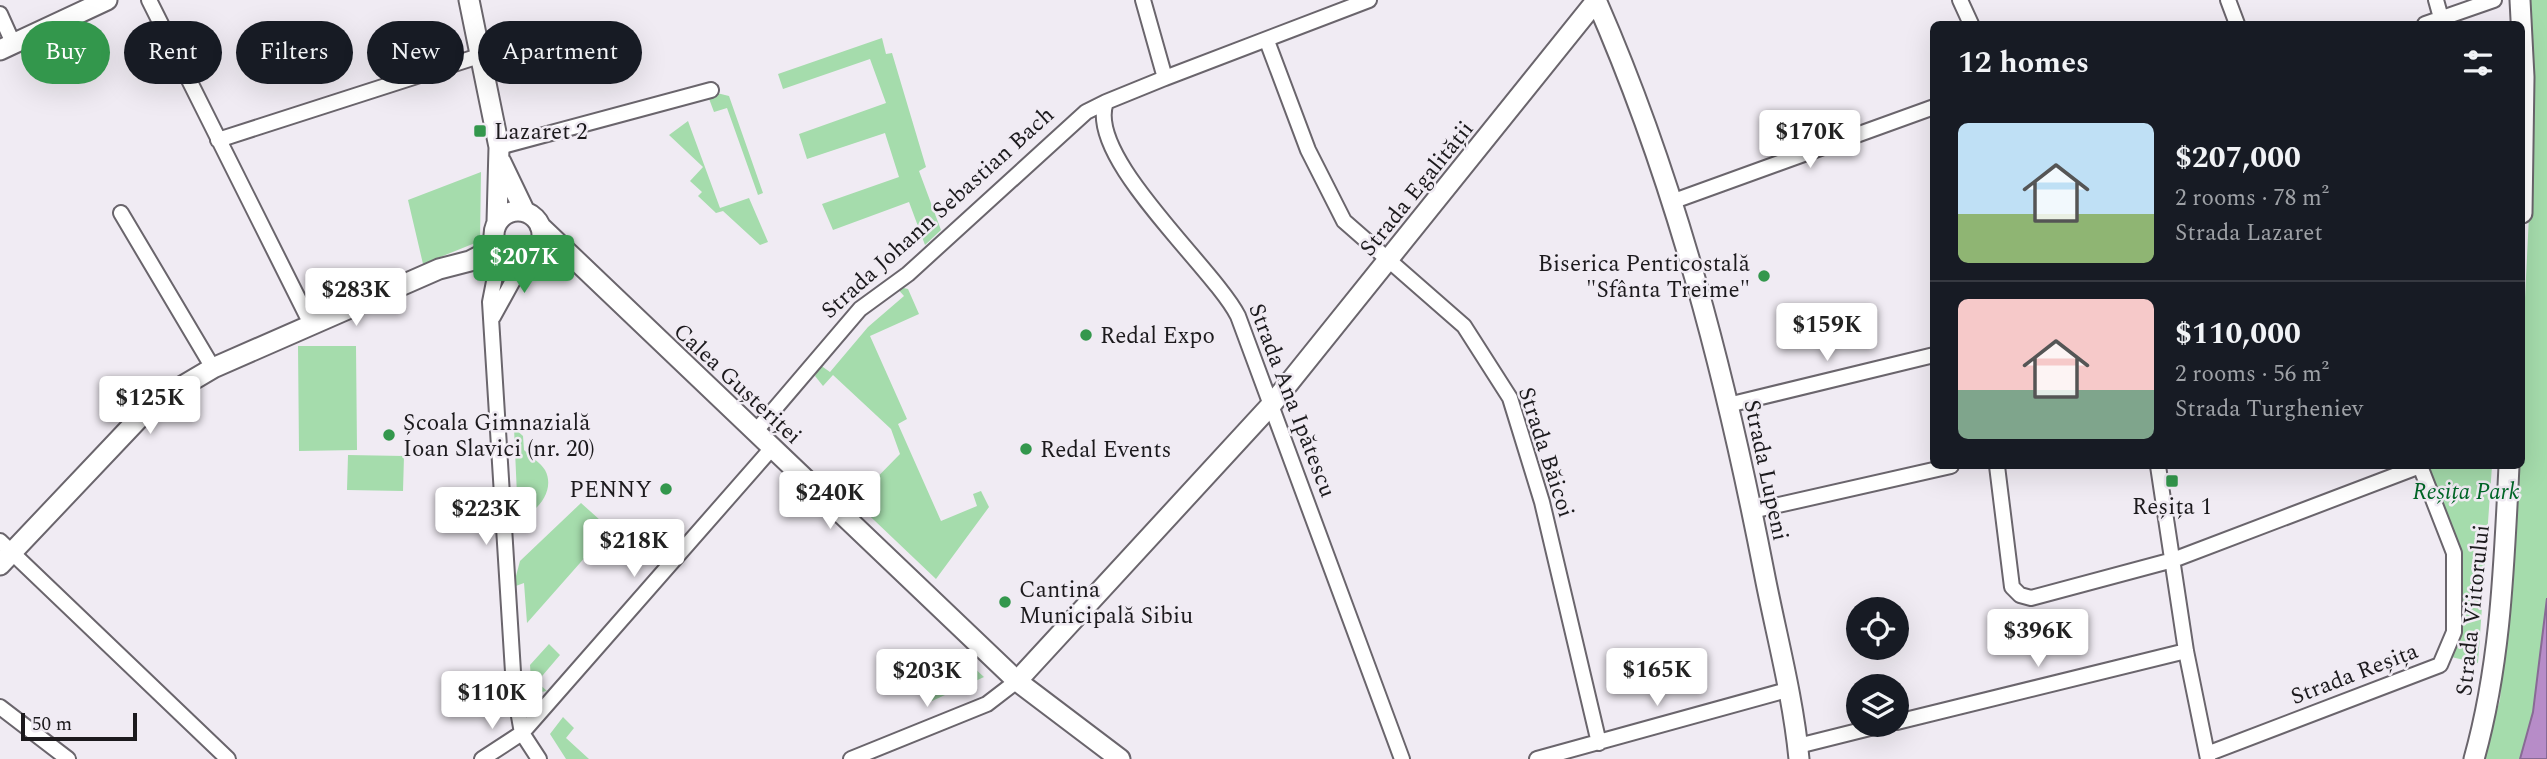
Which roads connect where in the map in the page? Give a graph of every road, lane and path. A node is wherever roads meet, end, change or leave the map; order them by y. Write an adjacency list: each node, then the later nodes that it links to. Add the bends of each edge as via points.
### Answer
1 (107, 0): 19 (street)
2 (149, 0): 27 (street)
3 (469, 0): 20 (street)
4 (1143, 0): 22 (street)
5 (1369, 0): 18 (street)
6 (1597, 0): 29 (street, Strada Lupeni); 37 (street, Strada Egalității)
7 (1960, 0): 14 (street)
8 (2228, 0): 15 (street)
9 (2436, 0): 13 (street)
10 (2494, 0): 13 (street)
11 (2521, 0): 17 (street)
12 (0, 14): 19 (street)
13 (2441, 18): 16 (street)
14 (1970, 21)
15 (2236, 21)
16 (2433, 21)
17 (2522, 21)
18 (1267, 41): 22 (street); 37 (street, Strada Băicoi, via 1308,150 1336,207 1357,235)
19 (7, 46)
20 (478, 50)
21 (478, 56): 27 (street)
22 (1165, 78): 25 (street)
23 (485, 84): 28 (street)
24 (711, 90): 28 (street)
25 (1106, 102): 42 (street, Strada Ana Ipătescu, via 1105,121 1125,172 1136,191 1230,300); 44 (street, Strada Johann Sebastian Bach, via 1086,112 908,274 860,309)
26 (1930, 108): 29 (street)
27 (218, 140): 39 (street)
28 (500, 153): 31 (street); 32 (street)
29 (1674, 201): 43 (street, Strada Lupeni)
30 (121, 212): 41 (street)
31 (525, 212): 32 (street, via 509,212); 33 (street)
32 (497, 222): 34 (street, via 494,234)
33 (540, 226): 35 (street, via 541,239); 36 (street, Calea Gușteriței)
34 (499, 249): 35 (street, via 512,258); 38 (street, via 490,302); 39 (street, via 439,269)
35 (531, 254): 36 (street, Calea Gușteriței); 38 (street)
36 (576, 263): 44 (street, Calea Gușteriței)
37 (1389, 263): 42 (street, Strada Egalității); 62 (street, Strada Băicoi, via 1464,327 1510,398 1542,502)
38 (493, 318): 60 (street, via 511,649)
39 (312, 326): 41 (street)
40 (1930, 356): 43 (street)
41 (213, 368): 53 (street, via 145,412)
42 (1272, 404): 56 (street); 71 (street, Strada Ana Ipătescu)
43 (1728, 405): 52 (street, Strada Lupeni)
44 (755, 432): 45 (street, Calea Gușteriței)
45 (772, 448): 56 (street, Calea Gușteriței); 60 (street)
46 (1937, 469): 52 (street)
47 (1997, 469): 54 (street, via 2012,587 2020,595 2031,598)
48 (2158, 469): 54 (street, Strada Reșița)
49 (2412, 469): 54 (street, Strada Reșița)
50 (2421, 469): 64 (street, Strada Reșița, via 2454,553 2454,632 2440,665)
51 (2509, 469): 73 (street, Strada Viitorului, via 2497,643)
52 (1752, 510): 57 (street, Strada Lupeni)
53 (4, 553): 66 (street)
54 (2173, 560): 55 (street, Strada Reșița)
55 (2186, 651): 59 (street); 64 (street, Strada Reșița)
56 (1017, 681): 69 (street, via 987,704); 70 (street, Calea Gușteriței)
57 (1787, 691): 62 (street); 63 (street, Strada Lupeni)
58 (0, 707): 65 (street)
59 (1909, 719)
60 (522, 733): 67 (street); 68 (street)
61 (1846, 737): 63 (street)
62 (1599, 743): 72 (street)
63 (1798, 752)
64 (2208, 756)
65 (68, 759)
66 (228, 759)
67 (482, 759)
68 (539, 759)
69 (851, 759)
70 (1119, 759)
71 (1402, 759)
72 (1536, 759)
73 (2474, 759)

